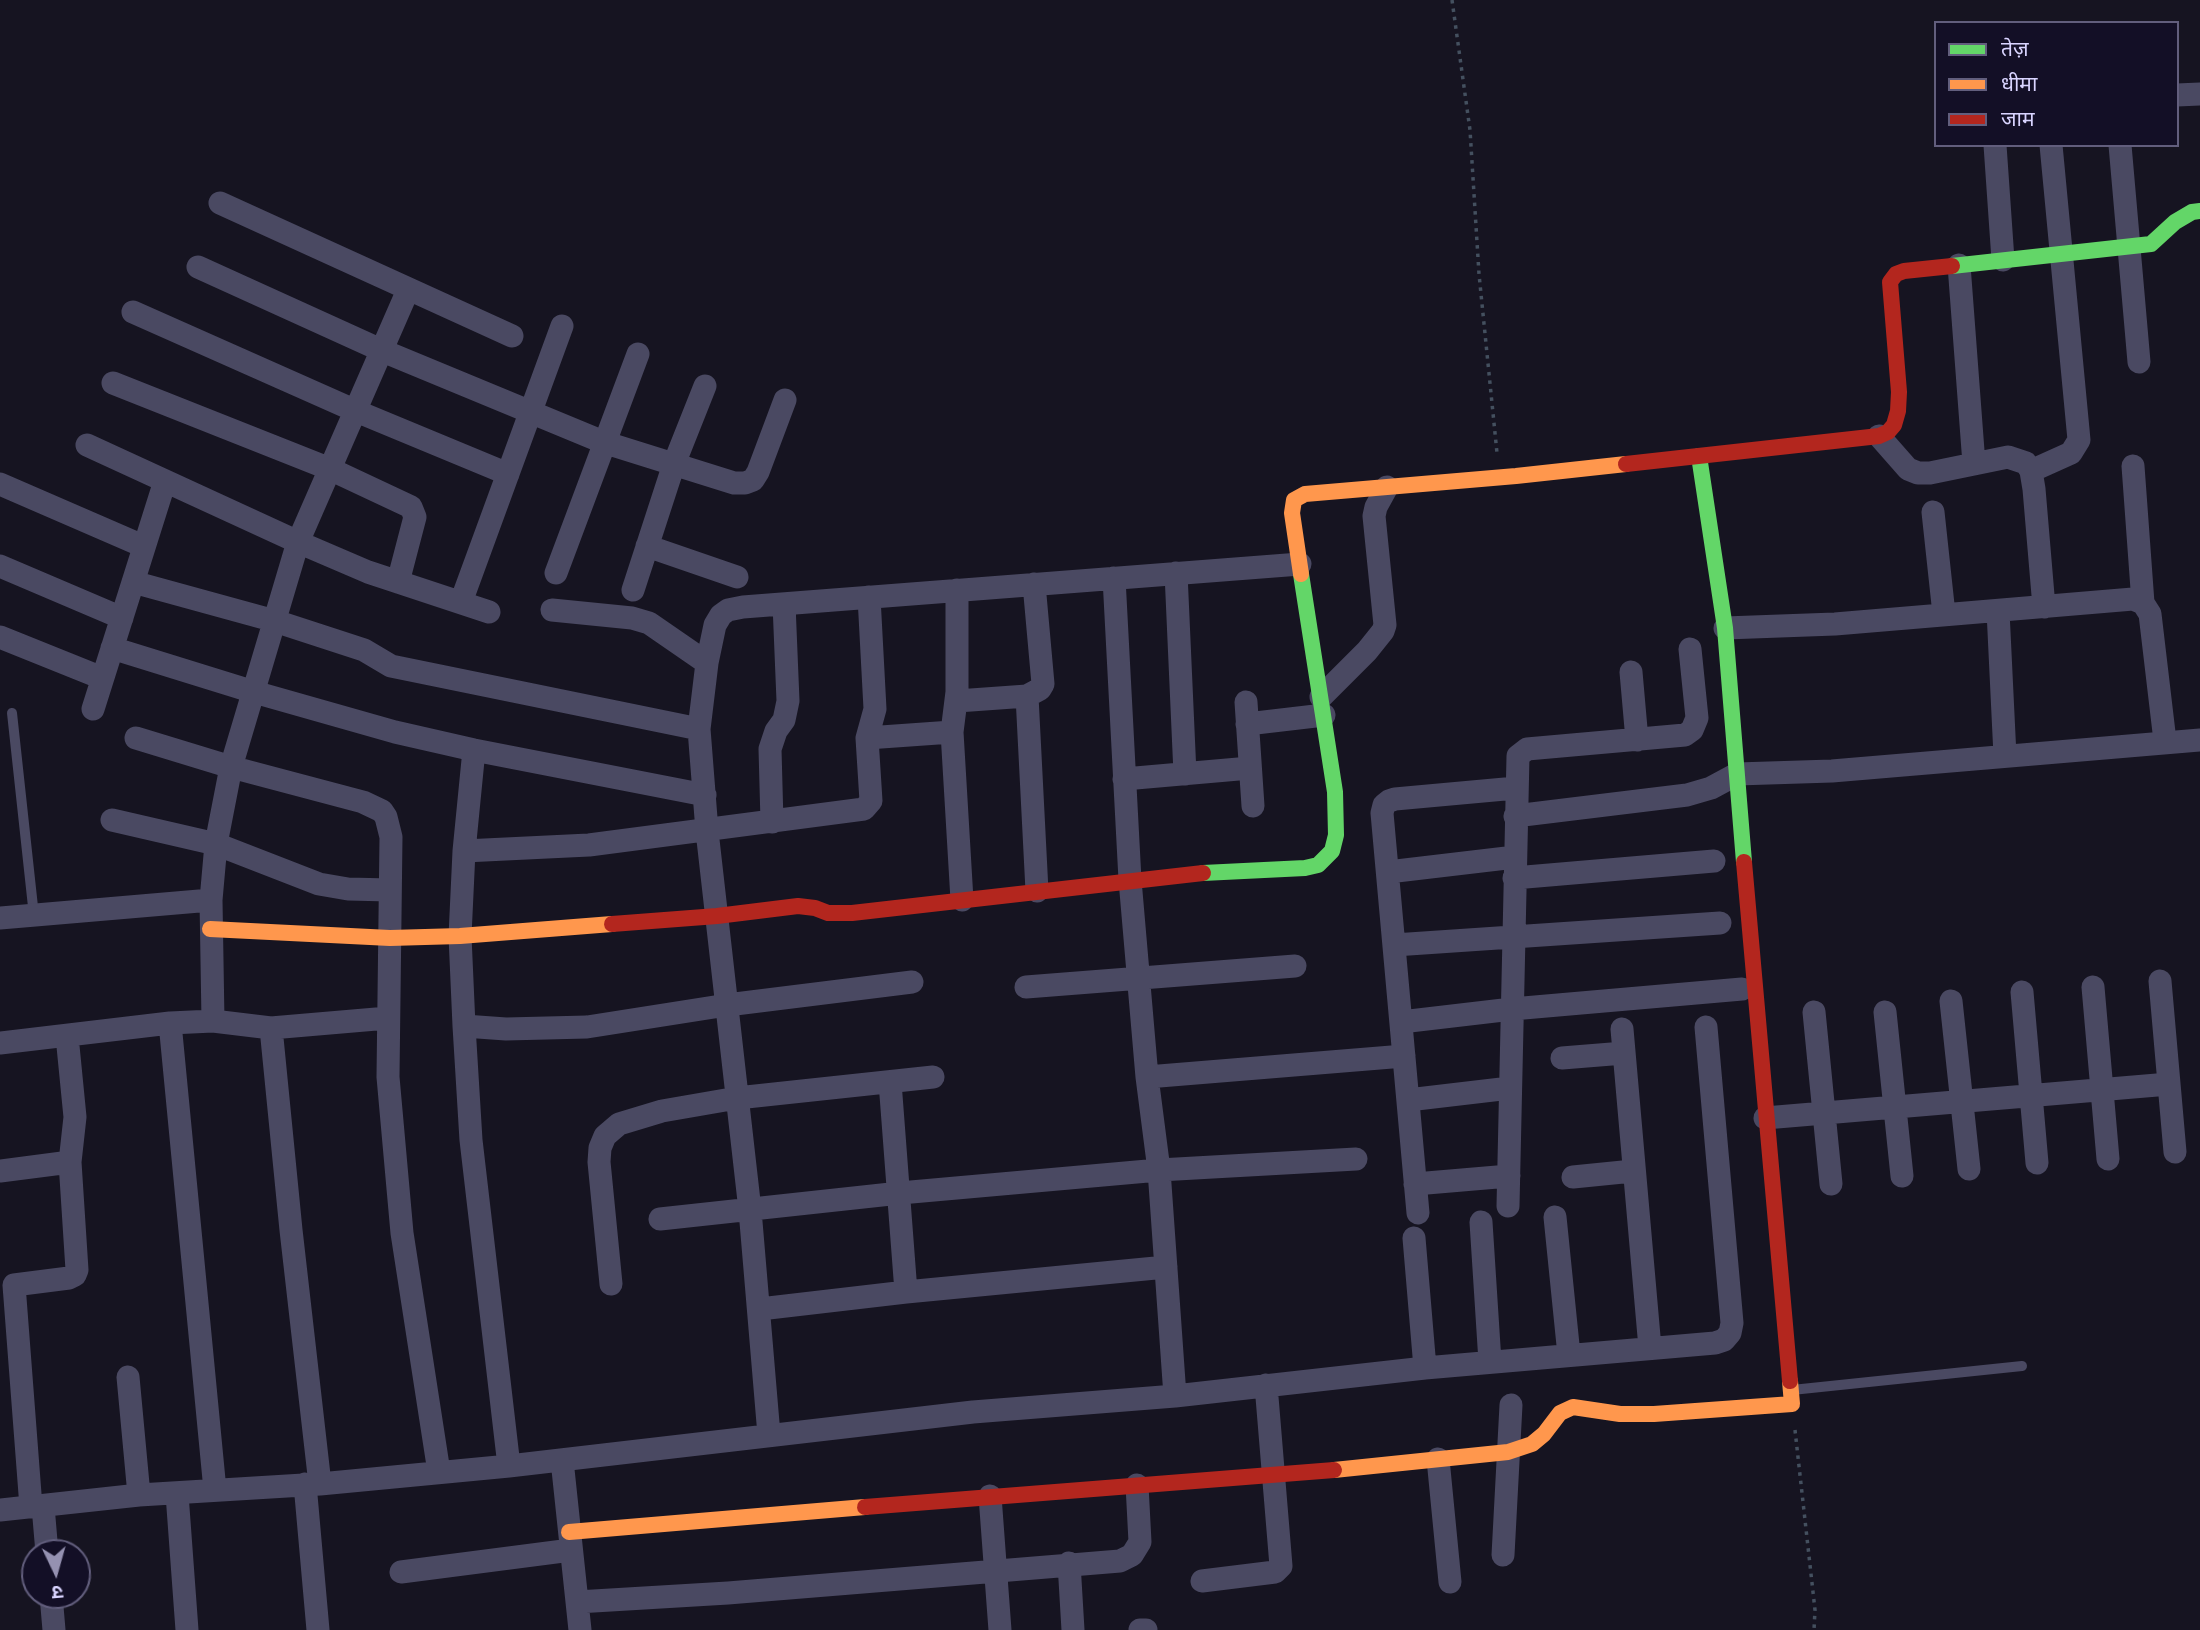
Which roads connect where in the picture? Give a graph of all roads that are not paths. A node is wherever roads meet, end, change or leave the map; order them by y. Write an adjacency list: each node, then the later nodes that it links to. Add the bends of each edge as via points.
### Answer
1 (2200, 94): 2 (street)
2 (2179, 95)
3 (1996, 147): 10 (street)
4 (2050, 147): 9 (street)
5 (2120, 147): 8 (street)
6 (220, 203): 13 (street)
7 (2200, 211): 8 (street, via 2175,222 2151,244)
8 (2129, 246): 9 (street); 19 (street)
9 (2061, 254): 10 (street); 33 (street, via 2079,440 2071,453)
10 (2003, 260): 11 (street)
11 (1959, 265): 25 (street, via 1904,271 1891,282 1898,411 1894,425); 30 (street)
12 (198, 267): 17 (street)
13 (408, 290): 16 (street); 17 (street)
14 (133, 312): 23 (street)
15 (562, 326): 24 (street)
16 (512, 336)
17 (383, 351): 23 (street); 24 (street)
18 (638, 354): 26 (street)
19 (2139, 362)
20 (113, 383): 32 (street)
21 (705, 386): 29 (street)
22 (785, 400): 29 (street, via 753,480 734,483)
23 (356, 411): 32 (street); 34 (street)
24 (531, 413): 26 (street); 34 (street)
25 (1880, 436): 28 (street); 30 (street, via 1908,469 1917,473)
26 (603, 442): 29 (street); 44 (street)
27 (88, 445): 35 (street)
28 (1699, 456): 37 (street); 64 (street)
29 (674, 464): 41 (street)
30 (1974, 464): 33 (street, via 2008,457 2026,463)
31 (2133, 466): 55 (street)
32 (330, 469): 39 (street); 49 (street, via 411,507 415,517)
33 (2031, 471): 57 (street)
34 (508, 474): 54 (street)
35 (165, 481): 39 (street); 40 (street)
36 (0, 484): 40 (street)
37 (1387, 487): 42 (street, via 1305,494 1294,500); 74 (street, via 1374,516 1385,625)
38 (1933, 512): 61 (street)
39 (298, 542): 49 (street); 63 (street)
40 (143, 546): 48 (street)
41 (647, 546): 46 (street); 51 (street)
42 (1300, 564): 45 (street); 74 (street)
43 (0, 566): 62 (street)
44 (556, 573)
45 (1176, 573): 47 (street); 88 (street)
46 (737, 577)
47 (1114, 578): 50 (street); 90 (street)
48 (133, 582): 62 (street); 63 (street)
49 (398, 582): 54 (street)
50 (1034, 584): 52 (street); 72 (street, via 1044,678 1040,689)
51 (633, 590)
52 (957, 590): 53 (street); 73 (street)
53 (869, 597): 56 (street); 80 (street, via 875,709)
54 (461, 602): 60 (street)
55 (2143, 603): 57 (street, via 2133,599); 83 (street, via 2150,614)
56 (784, 604): 68 (street, via 743,607 721,615); 96 (street, via 788,701 770,749)
57 (2044, 607): 59 (street)
58 (552, 610): 68 (street, via 649,623)
59 (1998, 611): 61 (street); 85 (street)
60 (489, 612)
61 (1944, 614): 64 (street)
62 (122, 618): 66 (street)
63 (275, 621): 71 (street); 77 (street, via 364,650 391,666)
64 (1725, 628): 89 (street)
65 (0, 637): 70 (street)
66 (112, 648): 70 (street); 71 (street)
67 (1690, 649): 81 (street, via 1695,725 1685,735)
68 (707, 663): 77 (street)
69 (1631, 673): 81 (street)
70 (102, 678): 75 (street)
71 (254, 692): 84 (street); 86 (street)
72 (1027, 696): 73 (street); 105 (street)
73 (957, 701): 78 (street)
74 (1322, 706): 87 (street, via 1246,713); 103 (street, via 1336,816 1336,835 1327,858 1305,868)
75 (93, 709)
76 (12, 713): 108 (lane)
77 (699, 729): 92 (street)
78 (952, 732): 80 (street); 107 (street)
79 (136, 738): 86 (street)
80 (867, 738): 96 (street, via 868,806)
81 (1637, 740): 91 (street, via 1527,749 1518,756)
82 (2200, 740): 83 (street)
83 (2165, 741): 85 (street)
84 (474, 750): 92 (street); 99 (street)
85 (2005, 756): 89 (street)
86 (231, 767): 98 (street); 104 (street, via 382,811 391,837)
87 (1250, 768): 88 (street); 93 (street)
88 (1185, 774): 90 (street)
89 (1737, 774): 94 (street, via 1687,795); 155 (street)
90 (1124, 779): 103 (street)
91 (1516, 788): 94 (street); 102 (street, via 1389,801 1382,813)
92 (705, 794): 97 (street)
93 (1253, 806)
94 (1515, 816): 101 (street)
95 (113, 820): 98 (street)
96 (772, 822): 97 (street)
97 (707, 831): 99 (street, via 589,845); 109 (street)
98 (216, 844): 104 (street, via 319,884); 106 (street)
99 (464, 851): 113 (street)
100 (1714, 860): 101 (street)
101 (1515, 868): 102 (street); 114 (street)
102 (1388, 872): 116 (street)
103 (1130, 880): 105 (street); 118 (street)
104 (390, 890): 115 (street)
105 (1037, 891): 107 (street)
106 (211, 900): 108 (street); 112 (street)
107 (962, 900): 109 (street, via 852,913 828,914 798,906)
108 (34, 916): 110 (street)
109 (717, 916): 113 (street); 126 (street)
110 (0, 918)
111 (1720, 923): 114 (street)
112 (210, 929): 115 (street); 131 (street)
113 (460, 936): 115 (street); 134 (street)
114 (1514, 936): 116 (street); 127 (street)
115 (390, 938): 130 (street)
116 (1394, 945): 132 (street)
117 (1295, 966): 118 (street)
118 (1139, 979): 121 (street); 144 (street)
119 (2160, 981): 146 (street)
120 (912, 982): 126 (street)
121 (1026, 987)
122 (2093, 987): 148 (street)
123 (1742, 989): 127 (street)
124 (2022, 992): 149 (street)
125 (1951, 1001): 152 (street)
126 (727, 1005): 134 (street, via 587,1027); 150 (street)
127 (1512, 1009): 132 (street); 147 (street)
128 (1885, 1012): 153 (street)
129 (1814, 1013): 154 (street)
130 (388, 1018): 136 (street); 198 (street, via 388,1077 402,1233)
131 (213, 1021): 133 (street); 136 (street)
132 (1401, 1022): 141 (street)
133 (170, 1023): 138 (street); 202 (street)
134 (464, 1026): 197 (street, via 471,1140)
135 (1706, 1027): 183 (street, via 1732,1323 1730,1334 1715,1343)
136 (271, 1028): 200 (street)
137 (1622, 1029): 140 (street)
138 (67, 1036): 139 (street); 159 (street, via 75,1117)
139 (0, 1043)
140 (1624, 1053): 142 (street); 164 (street)
141 (1404, 1056): 144 (street); 151 (street)
142 (1562, 1058)
143 (933, 1077): 145 (street)
144 (1147, 1077): 162 (street)
145 (890, 1082): 150 (street); 170 (street)
146 (2169, 1084): 148 (street); 156 (street)
147 (1510, 1088): 151 (street); 165 (street)
148 (2101, 1089): 149 (street); 157 (street)
149 (2031, 1095): 152 (street); 160 (street)
150 (737, 1098): 172 (street); 179 (street, via 632,1119 605,1136 599,1162)
151 (1408, 1100): 168 (street)
152 (1961, 1101): 153 (street); 161 (street)
153 (1895, 1107): 154 (street); 167 (street)
154 (1823, 1112): 155 (street); 169 (street)
155 (1765, 1118): 191 (street)
156 (2175, 1152)
157 (2108, 1158)
158 (1356, 1159): 162 (street)
159 (70, 1162): 163 (street); 180 (street, via 75,1275)
160 (2037, 1163)
161 (1969, 1169)
162 (1159, 1170): 170 (street); 178 (street)
163 (0, 1171)
164 (1633, 1171): 166 (street); 183 (street)
165 (1509, 1176): 168 (street); 171 (street)
166 (1573, 1177)
167 (1902, 1177)
168 (1415, 1184): 173 (street)
169 (1831, 1184)
170 (900, 1193): 172 (street); 181 (street)
171 (1508, 1206)
172 (750, 1210): 175 (street); 182 (street)
173 (1418, 1213)
174 (1555, 1217): 184 (street)
175 (660, 1219)
176 (1481, 1222): 185 (street)
177 (1414, 1238): 187 (street)
178 (1166, 1267): 181 (street); 190 (street)
179 (611, 1284)
180 (7, 1285): 206 (street)
181 (906, 1292): 182 (street)
182 (760, 1309): 193 (street)
183 (1650, 1348): 184 (street)
184 (1569, 1355): 185 (street)
185 (1490, 1362): 187 (street)
186 (2022, 1366): 191 (lane)
187 (1425, 1368): 189 (street)
188 (128, 1377): 204 (street)
189 (1266, 1385): 190 (street); 199 (street)
190 (1175, 1396): 193 (street)
191 (1791, 1397): 194 (street, via 1654,1414 1573,1407 1560,1413 1532,1444)
192 (1511, 1405): 194 (street)
193 (769, 1435): 196 (street)
194 (1508, 1452): 195 (street); 210 (street)
195 (1438, 1459): 199 (street); 215 (street)
196 (562, 1460): 197 (street); 209 (street)
197 (509, 1466): 198 (street)
198 (439, 1472): 200 (street)
199 (1273, 1476): 201 (street); 214 (street, via 1279,1570)
200 (312, 1484): 202 (street); 220 (street)
201 (1138, 1485): 205 (street); 211 (street, via 1140,1542 1132,1555 1120,1561)
202 (215, 1490): 203 (street)
203 (177, 1494): 204 (street); 219 (street)
204 (139, 1495): 206 (street)
205 (990, 1496): 209 (street); 212 (street)
206 (37, 1507): 207 (street); 208 (street)
207 (0, 1510)
208 (44, 1539)
209 (570, 1541): 213 (street); 216 (street)
210 (1503, 1555)
211 (1069, 1563): 212 (street); 223 (street)
212 (995, 1571): 216 (street); 222 (street)
213 (401, 1572)
214 (1202, 1581)
215 (1450, 1582)
216 (577, 1602): 221 (street)
217 (52, 1609): 218 (street)
218 (54, 1630)
219 (187, 1630)
220 (318, 1630)
221 (580, 1630)
222 (1000, 1630)
223 (1073, 1630)
224 (1140, 1630): 225 (street)
225 (1146, 1630)

